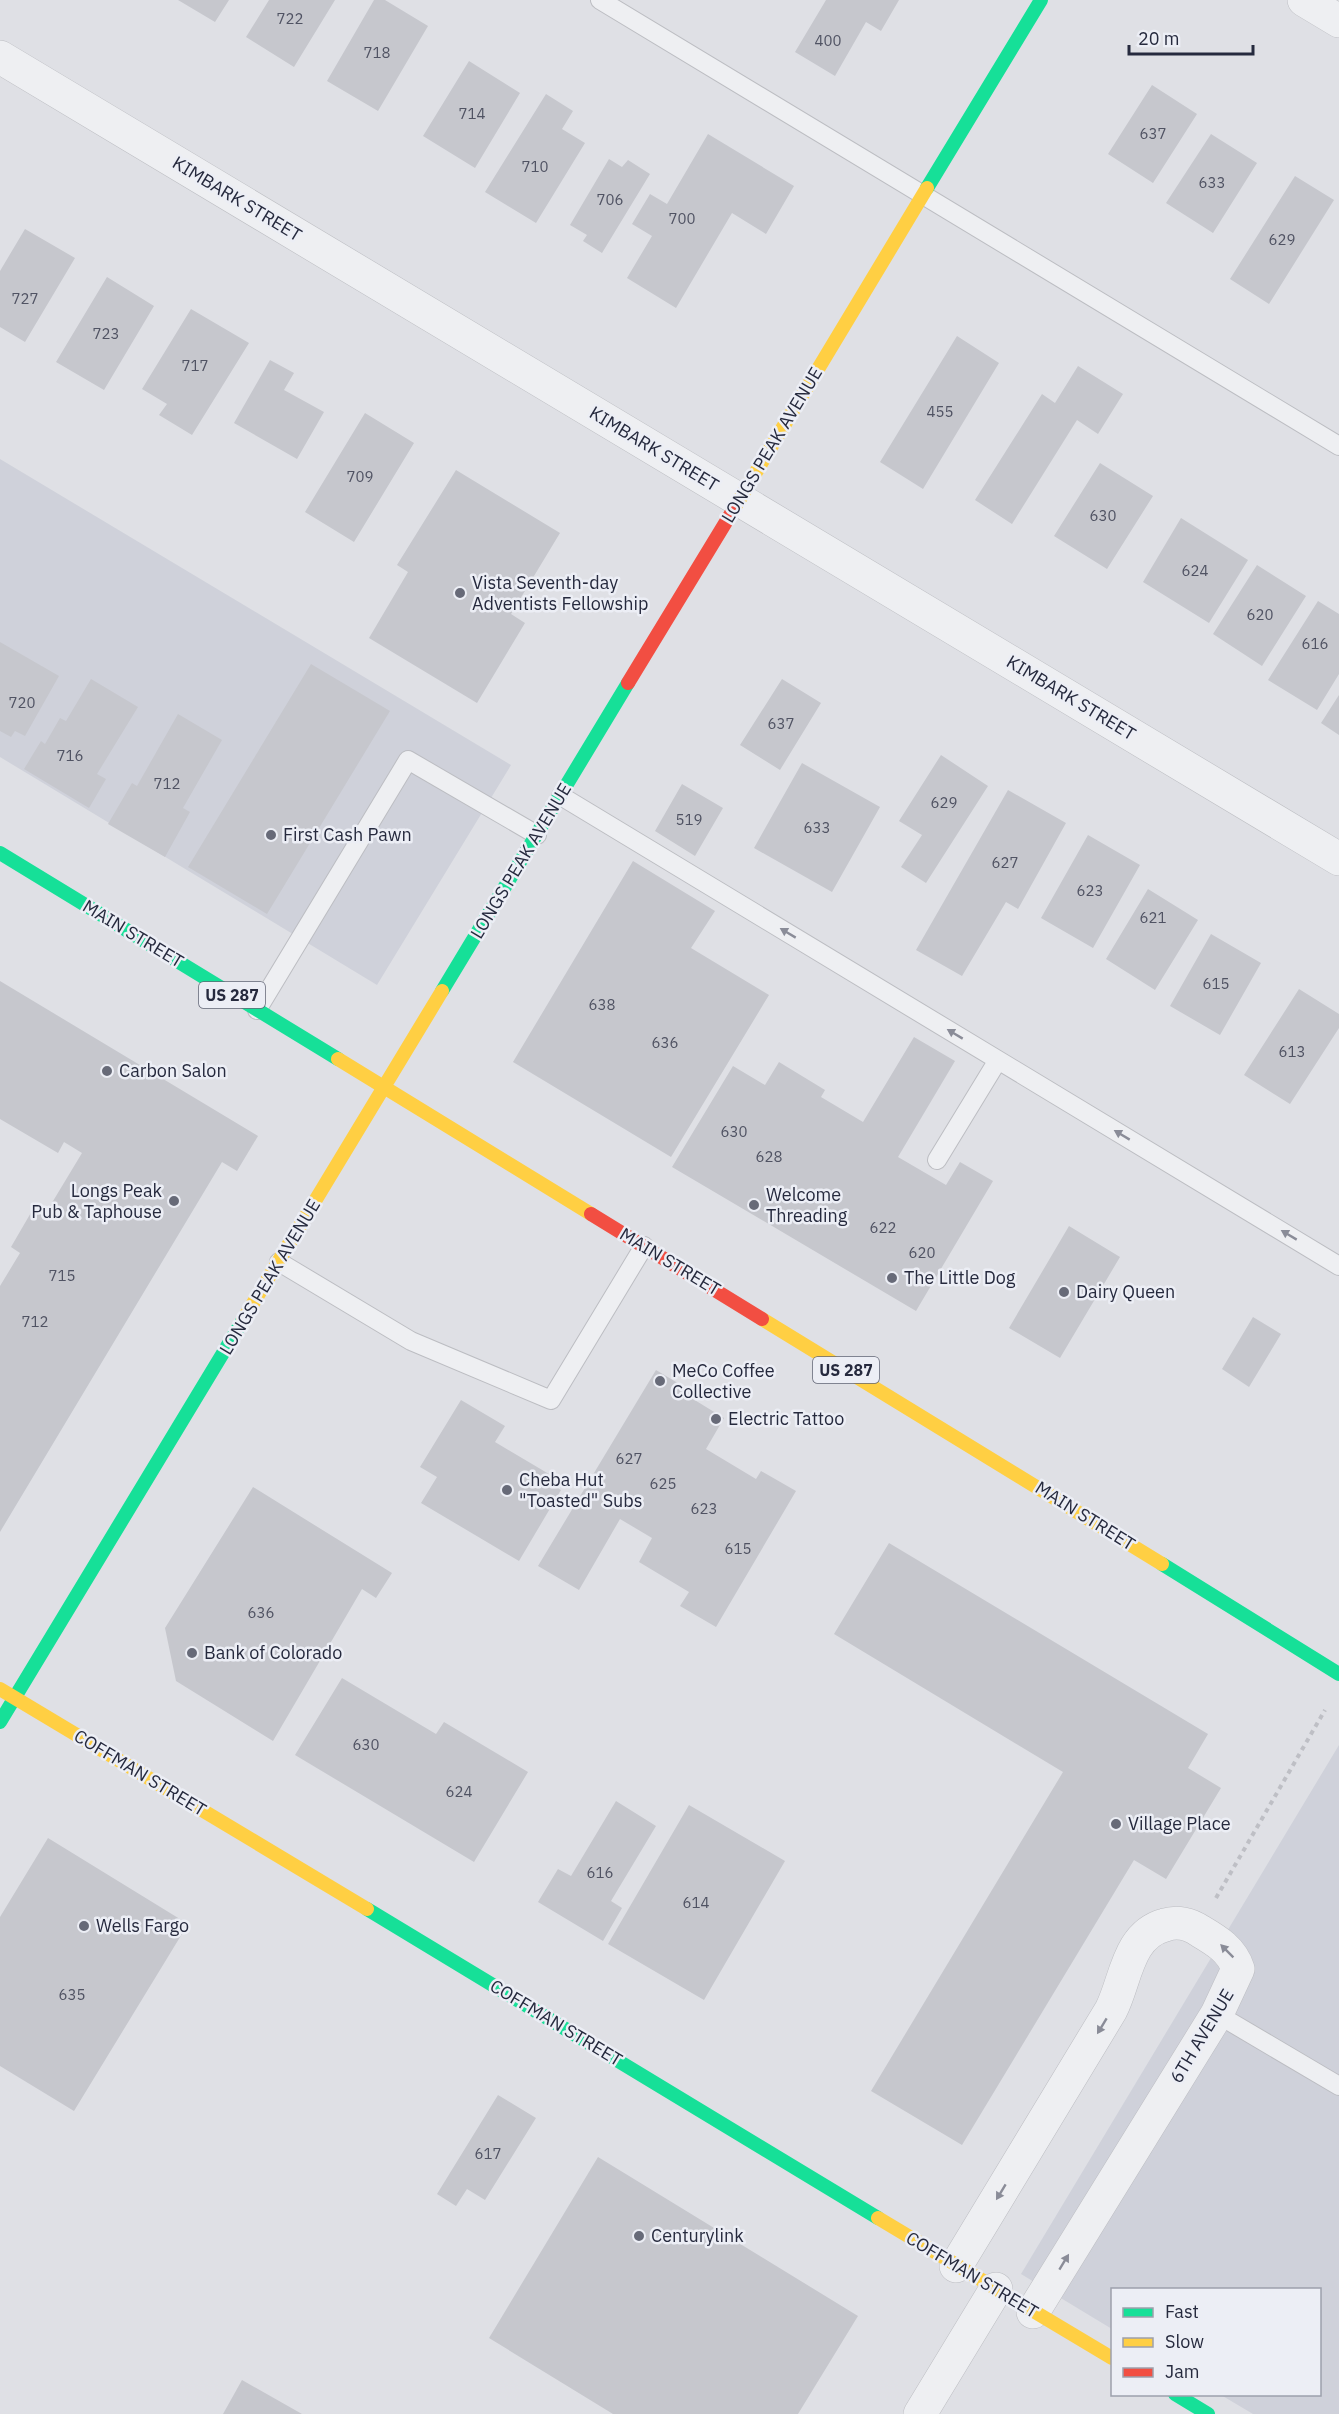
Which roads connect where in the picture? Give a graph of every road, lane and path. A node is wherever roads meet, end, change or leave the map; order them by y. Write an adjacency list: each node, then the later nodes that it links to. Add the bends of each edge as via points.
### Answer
1 (600, 0): 6 (lane)
2 (1041, 0): 6 (main road, LONGS PEAK AVENUE)
3 (1304, 0): 4 (street)
4 (1339, 21)
5 (0, 57): 8 (street, KIMBARK STREET)
6 (923, 196): 7 (lane); 8 (main road, LONGS PEAK AVENUE)
7 (1339, 446)
8 (740, 500): 9 (main road, LONGS PEAK AVENUE); 12 (street, KIMBARK STREET)
9 (561, 796): 10 (main road, LONGS PEAK AVENUE); 14 (lane, one-way to 9)
10 (537, 835): 13 (lane, via 408,760); 15 (main road, LONGS PEAK AVENUE)
11 (0, 853): 13 (main road, MAIN STREET / US 287)
12 (1339, 859)
13 (257, 1010): 15 (main road, MAIN STREET / US 287)
14 (998, 1060): 16 (lane); 19 (lane, one-way to 14)
15 (384, 1088): 17 (main road, MAIN STREET / US 287); 18 (main road, LONGS PEAK AVENUE)
16 (937, 1160)
17 (644, 1246): 18 (lane, via 551,1400 411,1341); 20 (main road, MAIN STREET / US 287)
18 (279, 1262): 22 (main road, LONGS PEAK AVENUE)
19 (1339, 1266)
20 (1339, 1674)
21 (0, 1689): 22 (main road, COFFMAN STREET)
22 (15, 1698): 24 (main road, LONGS PEAK AVENUE); 28 (main road, COFFMAN STREET)
23 (1328, 1705): 25 (path)
24 (0, 1722)
25 (1211, 1906)
26 (1217, 2014): 27 (lane); 28 (street, 6TH AVENUE, one-way to 28, via 1238,1969 1231,1953 1186,1924 1163,1925 1145,1936 1129,1960 1111,2010); 30 (street, 6TH AVENUE, one-way to 26)
27 (1339, 2086)
28 (956, 2266): 29 (main road, COFFMAN STREET)
29 (996, 2289): 30 (main road, COFFMAN STREET); 33 (street)
30 (1033, 2312): 31 (main road, COFFMAN STREET)
31 (1111, 2357)
32 (1178, 2396): 34 (main road)
33 (920, 2414)
34 (1208, 2414)

